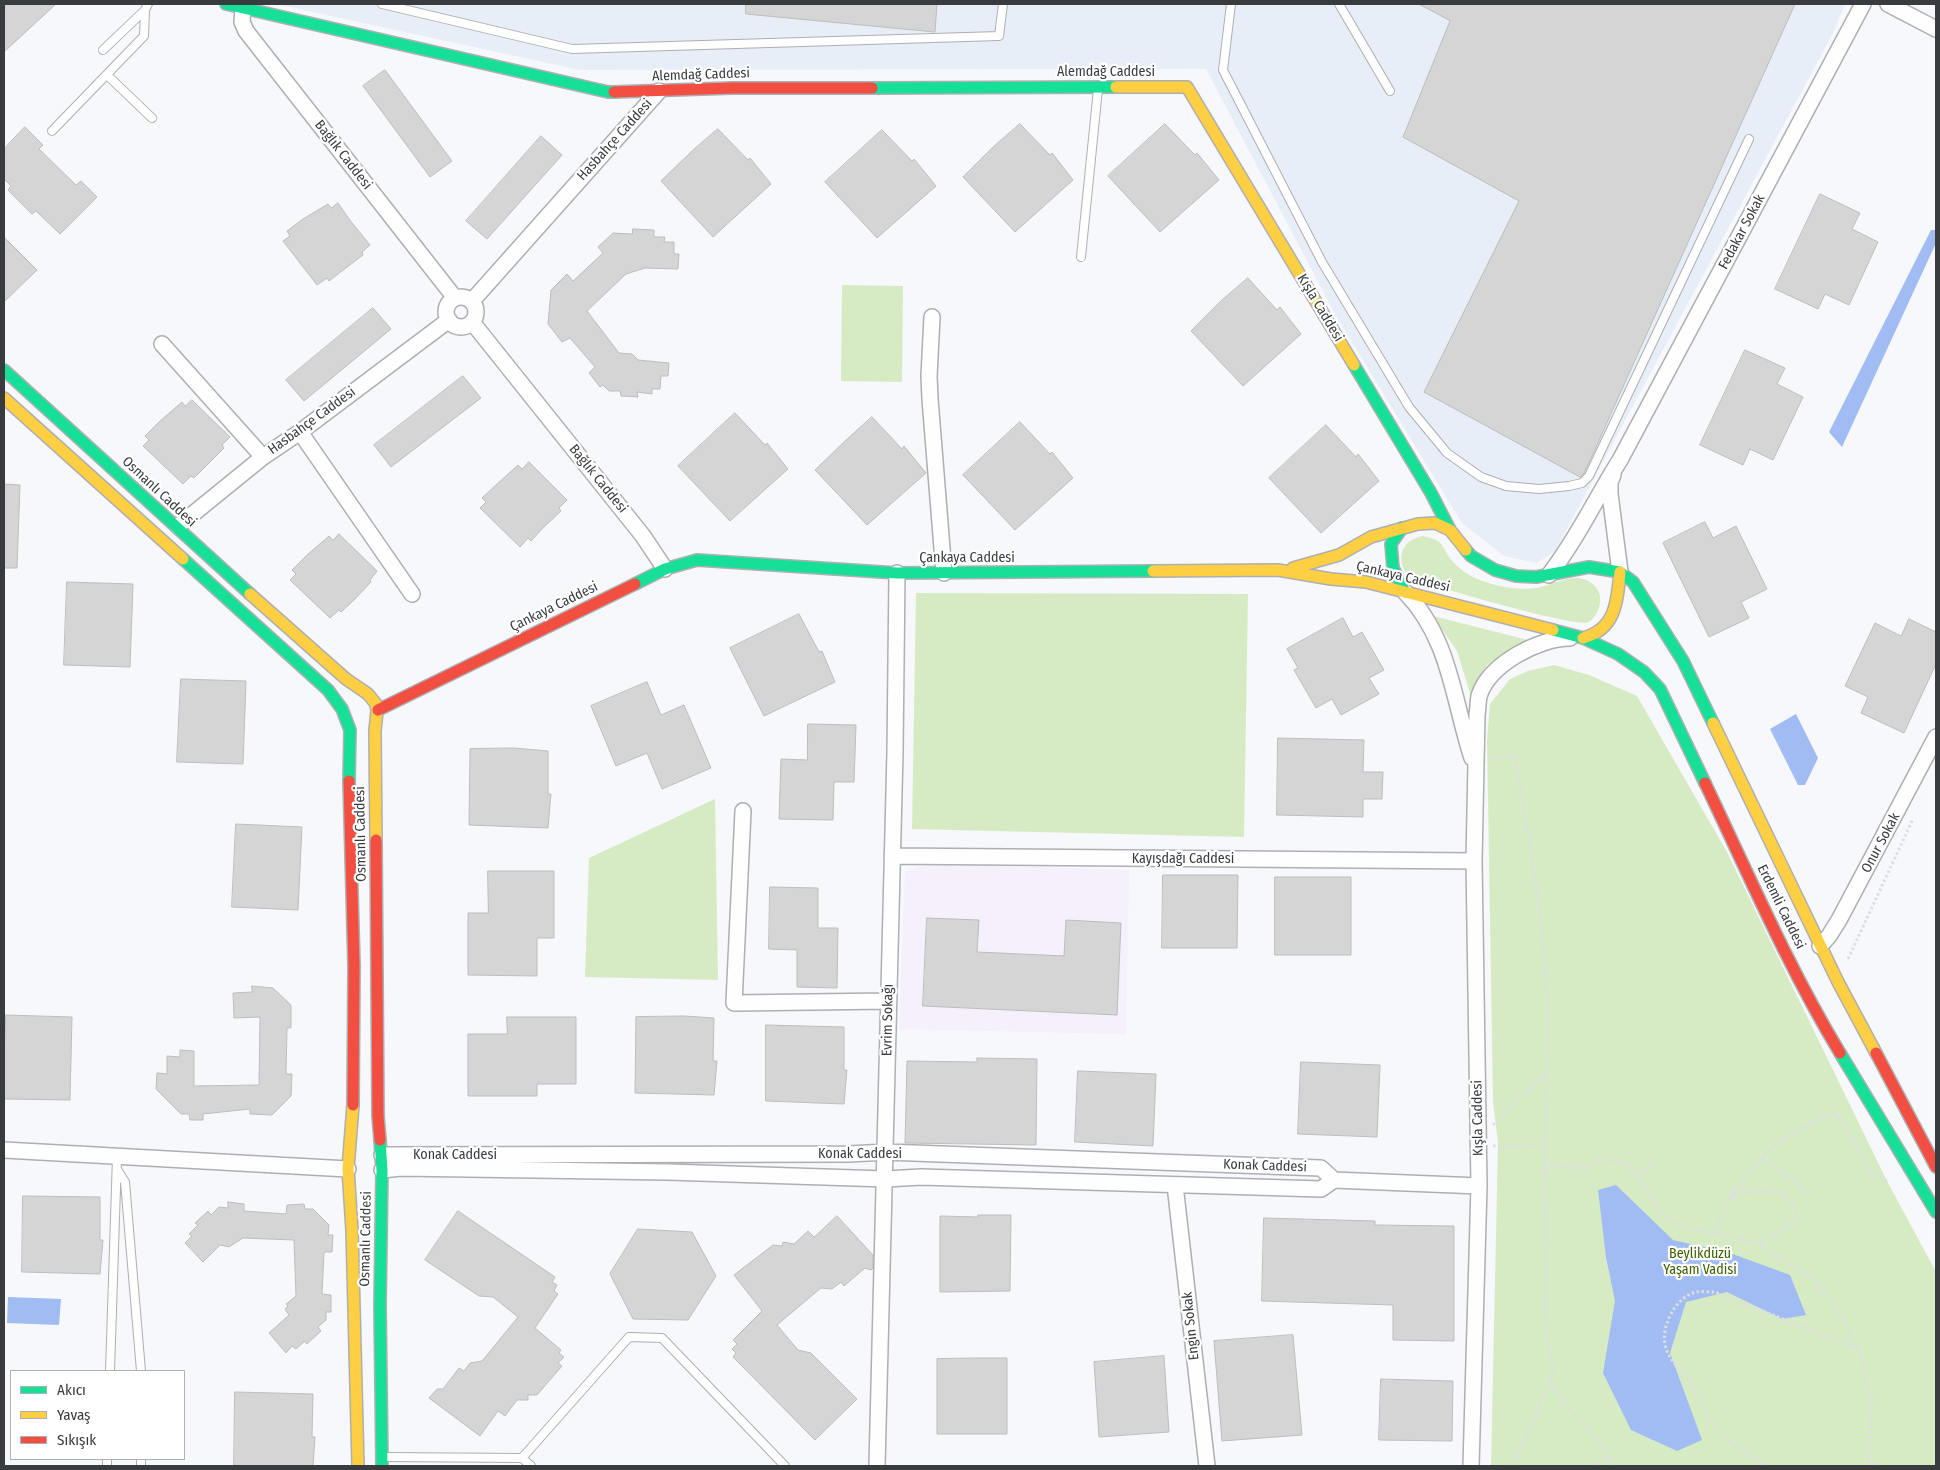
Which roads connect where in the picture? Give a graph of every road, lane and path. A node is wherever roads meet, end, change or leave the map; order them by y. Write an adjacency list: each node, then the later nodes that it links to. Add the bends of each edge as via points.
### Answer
1 (226, 4): 9 (main road, Alemdağ Caddesi)
2 (382, 4): 3 (lane, via 572,49 999,36)
3 (1003, 4)
4 (1231, 4): 19 (lane, via 1223,70 1322,262 1410,406 1447,453 1481,476 1506,486 1555,488 1582,483 1589,476)
5 (1339, 4): 16 (lane)
6 (1863, 4): 31 (street, Fedakar Sokak)
7 (1888, 4): 10 (street)
8 (147, 7): 11 (lane); 12 (lane, via 144,36)
9 (243, 8): 15 (main road, Alemdağ Caddesi, via 608,92); 21 (street, Bağlık Caddesi, via 242,22 246,31)
10 (1936, 29)
11 (103, 50)
12 (107, 75): 17 (lane); 18 (lane)
13 (1187, 87): 14 (main road, Alemdağ Caddesi); 34 (main road, Kışla Caddesi, via 1431,493)
14 (1098, 88): 15 (main road, Alemdağ Caddesi, via 732,88); 20 (lane)
15 (659, 91): 22 (street, Hasbahçe Caddesi)
16 (1390, 91)
17 (152, 118)
18 (52, 132)
19 (1749, 139)
20 (1081, 257)
21 (455, 298): 22 (street, via 464,297); 24 (street, via 446,310)
22 (472, 301): 25 (street, via 476,309)
23 (932, 317): 39 (street, via 930,399)
24 (449, 320): 25 (street, via 460,326); 29 (street, Hasbahçe Caddesi)
25 (472, 322): 35 (street, Bağlık Caddesi, via 643,536)
26 (162, 344): 30 (street)
27 (4, 370): 44 (main road, Osmanlı Caddesi, via 188,539 346,679)
28 (4, 398): 45 (main road, Osmanlı Caddesi, via 328,690)
29 (300, 432): 30 (street, Hasbahçe Caddesi); 42 (street)
30 (263, 457): 32 (street, Hasbahçe Caddesi)
31 (1620, 460): 37 (street, via 1610,482 1610,494); 40 (street)
32 (178, 526)
33 (1402, 528): 34 (main road, via 1435,523); 36 (main road, via 1371,537 1319,562); 41 (main road, via 1390,544 1394,568)
34 (1450, 530): 40 (main road, Kışla Caddesi, via 1471,556 1495,570 1536,578)
35 (665, 569): 38 (main road, Çankaya Caddesi, via 697,560); 46 (main road, Çankaya Caddesi)
36 (1278, 570): 39 (main road, Çankaya Caddesi); 41 (main road, Çankaya Caddesi, via 1366,582)
37 (1620, 572): 40 (main road, Kışla Caddesi, via 1589,567); 43 (main road, via 1610,621 1602,631); 55 (main road, Erdemli Caddesi, via 1633,582 1683,661)
38 (897, 573): 39 (main road, Çankaya Caddesi); 53 (street, Evrim Sokağı)
39 (944, 573)
40 (1549, 575)
41 (1405, 592): 43 (main road, Çankaya Caddesi); 50 (street, via 1429,621 1444,656)
42 (412, 594)
43 (1583, 638): 50 (street, Kışla Caddesi, via 1561,638 1539,644 1519,653 1490,678 1480,695); 79 (main road, Erdemli Caddesi, via 1618,654 1660,688 1821,1021)
44 (365, 692): 45 (main road, via 351,695); 46 (main road, Osmanlı Caddesi, via 375,701)
45 (342, 709): 47 (main road, Osmanlı Caddesi)
46 (378, 715): 47 (main road, via 368,726 356,727); 66 (main road, Osmanlı Caddesi, via 375,731 378,1106)
47 (347, 722): 70 (main road, Osmanlı Caddesi, via 350,730 354,966 353,1114)
48 (1936, 737): 49 (street, Onur Sokak)
49 (1932, 756): 55 (street, Onur Sokak, via 1839,920)
50 (1475, 769): 54 (street, Kışla Caddesi); 58 (path, via 1488,760 1515,755 1540,911 1548,1009)
51 (743, 812): 57 (street, via 734,1003)
52 (1916, 813): 56 (path)
53 (892, 856): 54 (street, Kayışdağı Caddesi); 57 (street, Evrim Sokağı)
54 (1474, 861): 76 (street, Kışla Caddesi)
55 (1820, 946): 56 (main road, Erdemli Caddesi)
56 (1838, 982): 68 (main road, Erdemli Caddesi)
57 (889, 1001): 63 (street, Evrim Sokağı)
58 (1547, 1073): 59 (path, via 1493,1126); 60 (path)
59 (1486, 1126)
60 (1545, 1145): 61 (path); 69 (path)
61 (1486, 1147)
62 (4, 1150): 67 (street)
63 (886, 1152): 66 (street, Konak Caddesi); 72 (street, Evrim Sokağı); 73 (street, Konak Caddesi, via 1321,1168)
64 (1660, 1157): 71 (path)
65 (1763, 1158): 74 (path, via 1784,1139 1836,1112 1872,1174); 77 (path, via 1730,1200); 78 (path)
66 (382, 1162): 70 (main road, via 374,1150 363,1150); 70 (main road, via 365,1187); 72 (street, Konak Caddesi, via 402,1168); 89 (main road, Osmanlı Caddesi)
67 (117, 1163): 70 (street); 83 (lane); 84 (lane, via 125,1182)
68 (1936, 1167)
69 (1546, 1168): 71 (path, via 1586,1168 1599,1160 1617,1161 1630,1167); 85 (path, via 1545,1314 1553,1370)
70 (348, 1169): 90 (main road, Osmanlı Caddesi)
71 (1637, 1176): 80 (path, via 1664,1217 1683,1226)
72 (886, 1179): 75 (street, Konak Caddesi, via 921,1177); 93 (street, Evrim Sokağı)
73 (1334, 1180): 75 (street, Konak Caddesi, via 1321,1189); 76 (street, Konak Caddesi)
74 (1887, 1181)
75 (1175, 1185): 94 (street, Engin Sokak)
76 (1479, 1186): 95 (street, Kışla Caddesi)
77 (1732, 1192): 80 (path); 81 (path, via 1754,1194 1772,1189 1791,1199 1797,1209 1797,1216 1788,1225)
78 (1811, 1195)
79 (1936, 1212)
80 (1713, 1233): 81 (path)
81 (1758, 1244): 82 (path, via 1810,1277 1834,1304)
82 (1859, 1349): 88 (path, via 1872,1405); 99 (path, via 1715,1292 1695,1292 1680,1301 1670,1315 1664,1337 1666,1350 1692,1383 1718,1430 1749,1456)
83 (110, 1370)
84 (141, 1370)
85 (1549, 1381): 86 (path); 96 (path, via 1536,1418)
86 (1608, 1456): 97 (path); 98 (path)
87 (522, 1458): 89 (lane); 91 (lane); 92 (lane, via 629,1337 637,1337 662,1338)
88 (1868, 1459): 100 (path); 101 (path)
89 (382, 1462)
90 (358, 1466)
91 (531, 1466)
92 (785, 1466)
93 (877, 1466)
94 (1206, 1466)
95 (1471, 1466)
96 (1512, 1466)
97 (1593, 1466)
98 (1614, 1466)
99 (1768, 1466)
100 (1868, 1466)
101 (1876, 1466)

